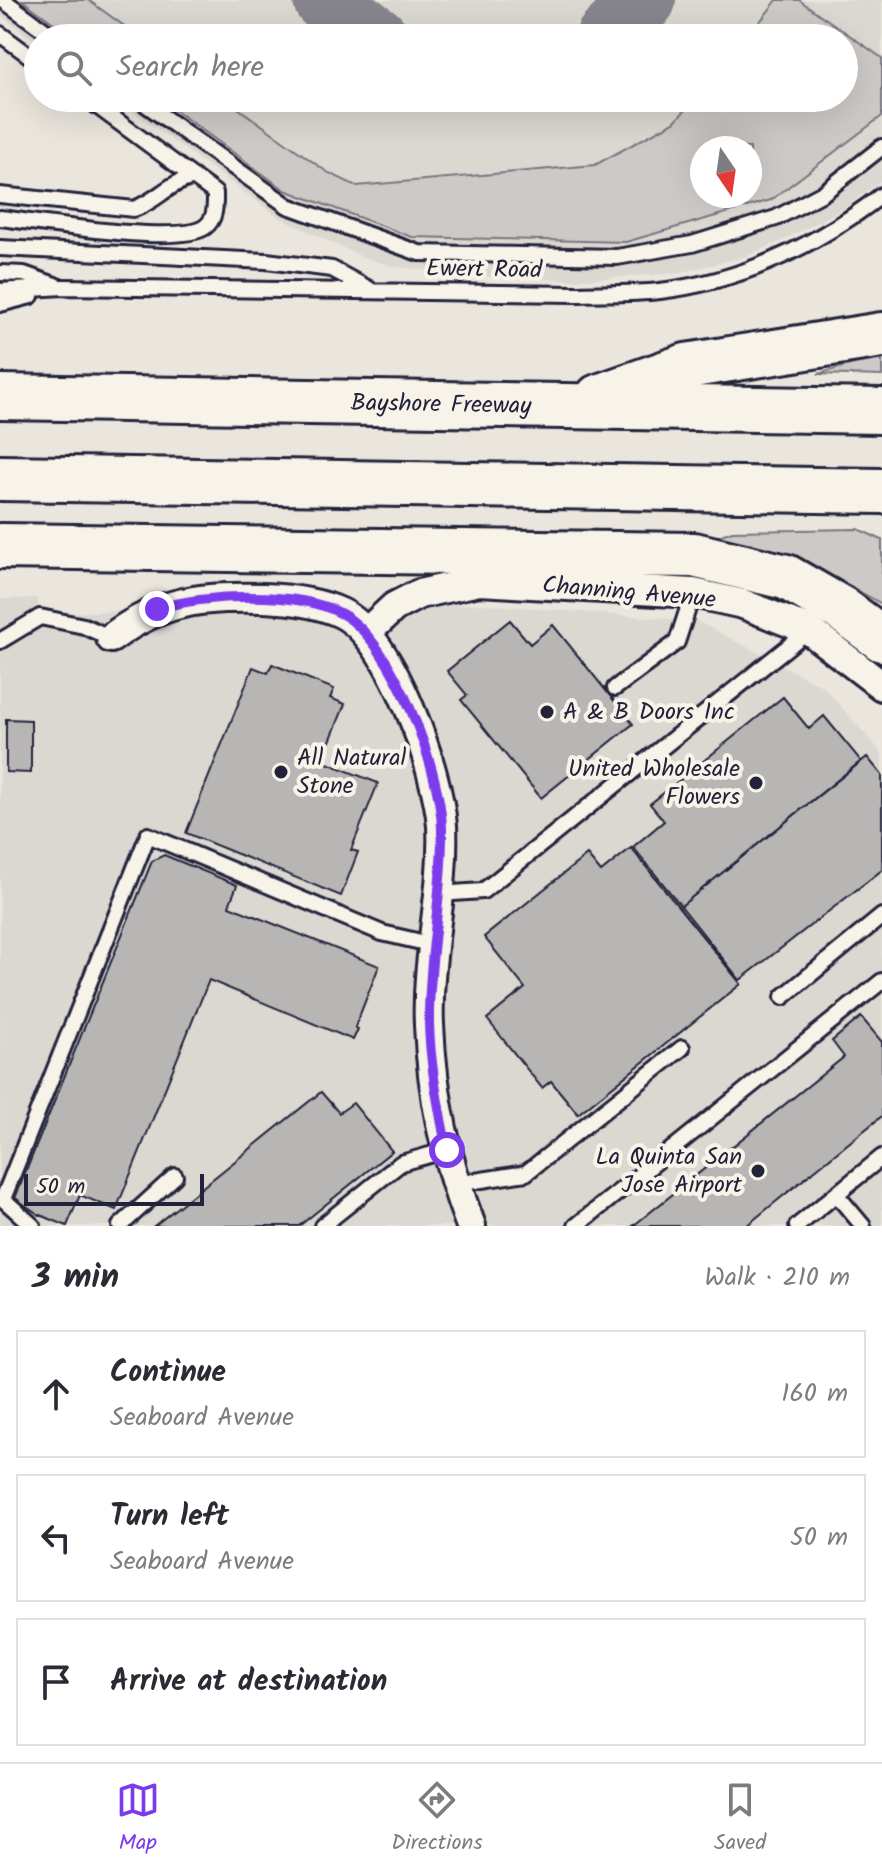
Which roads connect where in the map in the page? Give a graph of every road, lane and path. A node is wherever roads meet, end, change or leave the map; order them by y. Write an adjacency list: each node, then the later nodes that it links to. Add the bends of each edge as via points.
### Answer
1 (3, 0): 2 (lane)
2 (36, 24)
3 (0, 34): 4 (lane)
4 (24, 52)
5 (105, 112): 8 (lane)
6 (157, 112): 7 (lane, via 288,206 419,253 617,257 692,244 788,212 823,193)
7 (882, 147)
8 (194, 177): 9 (lane, via 173,183 134,209); 11 (lane, via 215,193 216,210 207,226 189,234)
9 (0, 195)
10 (882, 195): 16 (lane, Ewert Road, via 812,241 709,282 658,291 574,294)
11 (0, 218)
12 (0, 248): 16 (lane, via 266,261 332,269)
13 (0, 273): 14 (lane, Ewert Road, via 24,274)
14 (63, 287): 15 (lane, Ewert Road); 16 (lane, Ewert Road); 17 (lane, Ewert Road)
15 (0, 291)
16 (373, 291)
17 (0, 304)
18 (882, 335): 20 (highway, via 686,366)
19 (0, 397): 20 (highway, Bayshore Freeway)
20 (569, 408): 21 (highway, Bayshore Freeway)
21 (882, 411)
22 (0, 478): 23 (highway)
23 (882, 491)
24 (0, 546): 29 (highway, via 694,555 786,577)
25 (693, 593): 26 (street, Channing Avenue, via 743,604); 27 (street, Channing Avenue, via 479,581 419,594 394,607); 32 (lane, via 677,642)
26 (809, 630): 31 (street, Channing Avenue); 33 (lane, via 483,891)
27 (366, 633): 28 (street, via 341,613 283,599 229,598 181,601 157,609); 33 (street, via 423,737 437,785 442,829)
28 (111, 638): 30 (lane, via 40,617)
29 (882, 639)
30 (0, 641)
31 (882, 686)
32 (615, 688)
33 (438, 894): 35 (street)
34 (882, 916): 37 (lane)
35 (434, 945): 39 (street, via 429,1022); 45 (lane, via 382,933 148,835 3,1199)
36 (882, 981): 48 (lane)
37 (783, 997)
38 (682, 1048): 42 (lane, via 526,1173)
39 (447, 1150): 42 (street); 47 (lane, via 401,1163)
40 (882, 1157): 43 (lane)
41 (175, 1176): 46 (lane)
42 (456, 1184): 44 (street)
43 (836, 1194): 49 (lane); 50 (lane)
44 (467, 1225)
45 (33, 1226)
46 (120, 1226)
47 (322, 1226)
48 (576, 1226)
49 (797, 1226)
50 (863, 1226)

